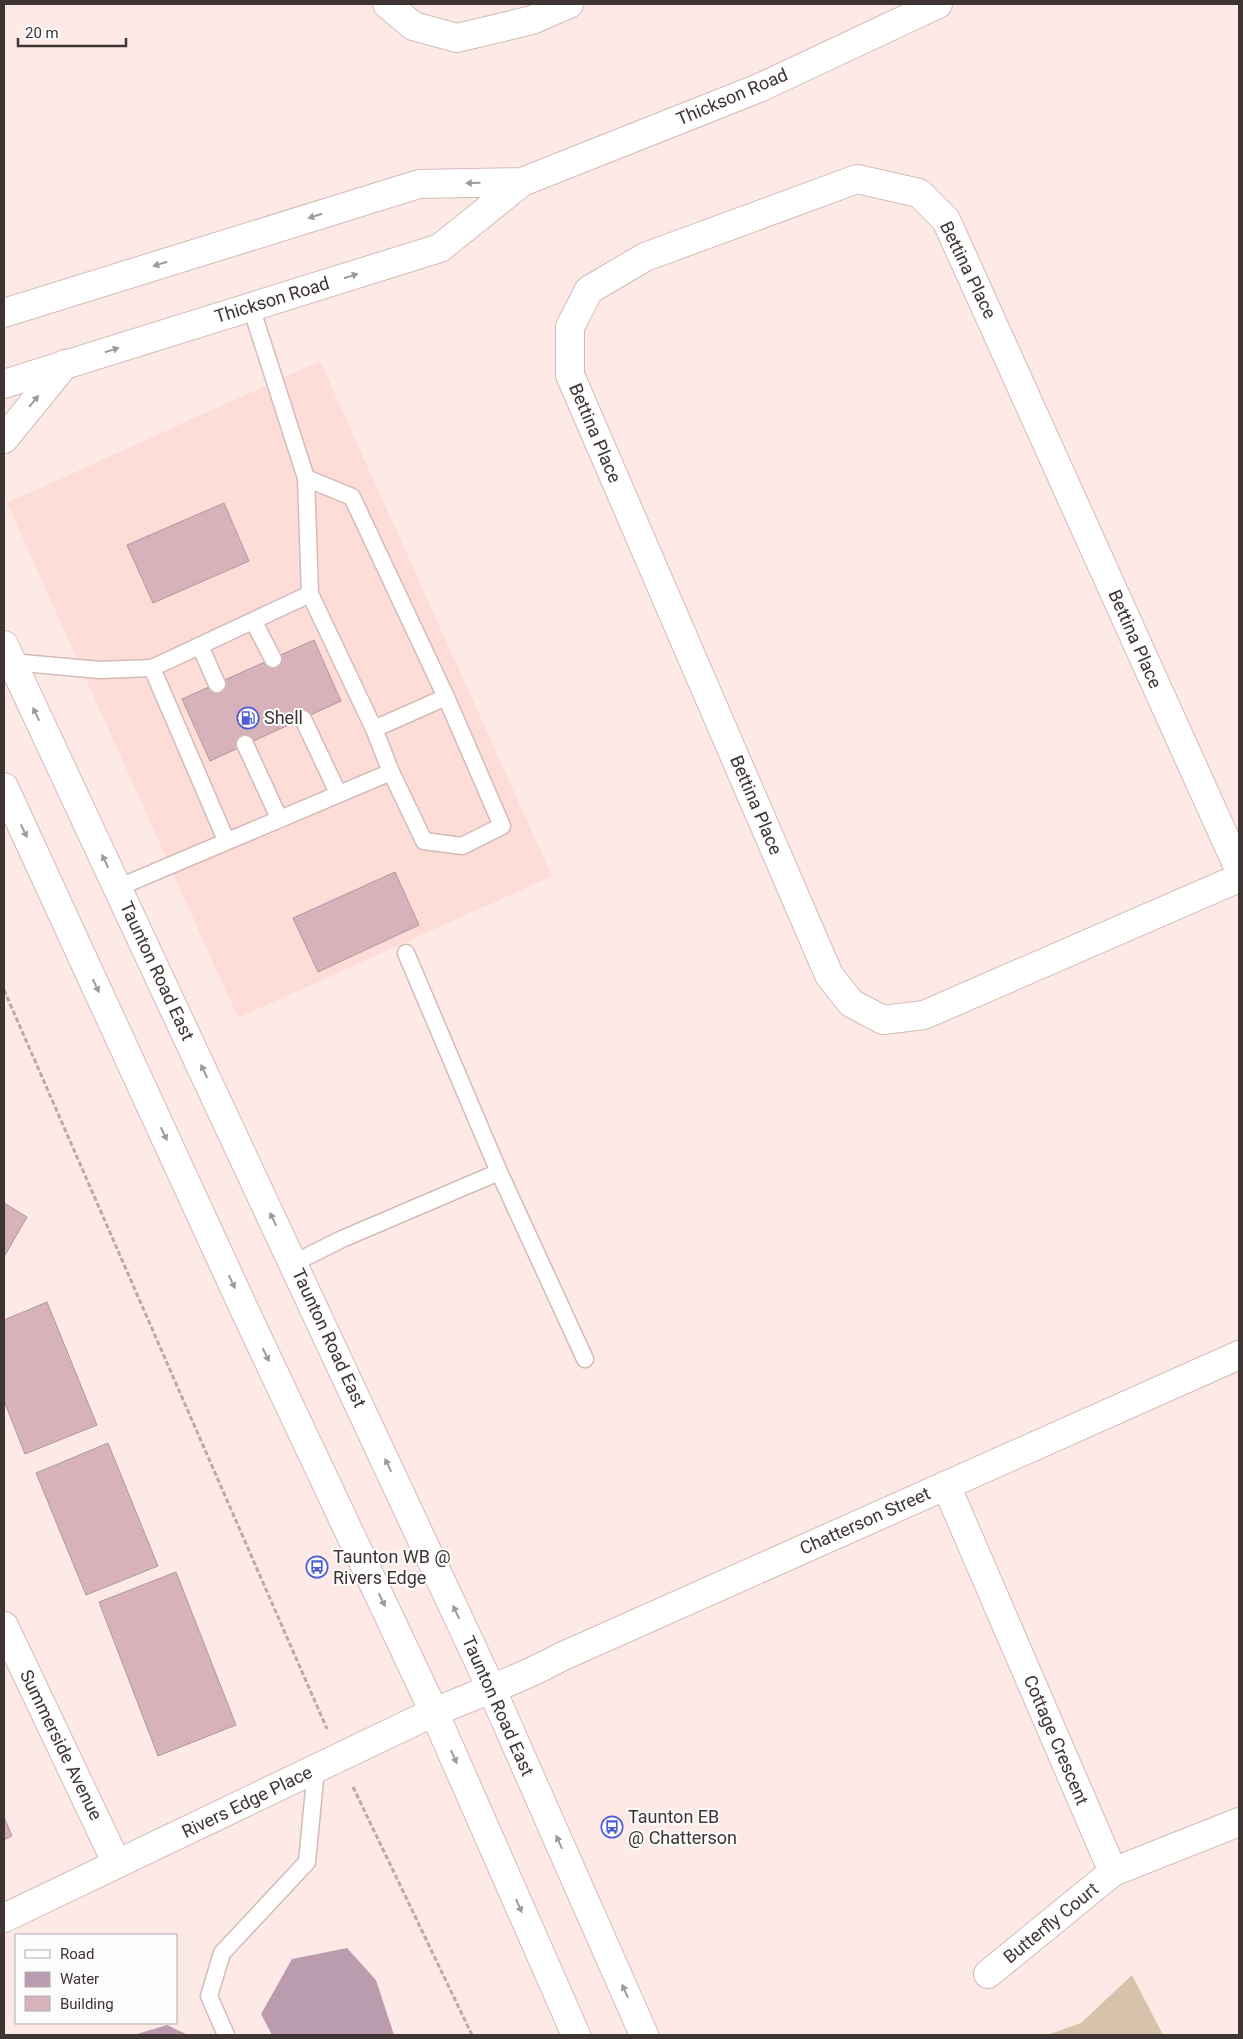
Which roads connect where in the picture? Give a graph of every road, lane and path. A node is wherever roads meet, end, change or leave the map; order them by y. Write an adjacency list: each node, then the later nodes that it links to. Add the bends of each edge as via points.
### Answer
1 (387, 4): 2 (street, via 413,26 456,38 532,20)
2 (569, 4)
3 (938, 4): 4 (street, Thickson Road, via 759,88)
4 (522, 182): 5 (street, Thickson Road, one-way to 4, via 440,248); 6 (street, Thickson Road, one-way to 6, via 419,184)
5 (251, 307): 7 (street, Thickson Road, one-way to 5); 10 (lane)
6 (7, 310)
7 (65, 364): 8 (street, Thickson Road); 9 (street, one-way to 7)
8 (4, 384)
9 (4, 439)
10 (306, 478): 11 (lane); 18 (lane, via 352,497)
11 (310, 594): 12 (lane); 20 (lane)
12 (254, 622): 13 (lane); 15 (lane)
13 (200, 646): 16 (lane); 17 (lane)
14 (8, 654): 16 (lane, via 100,670); 29 (street, Taunton Road East, one-way to 14)
15 (273, 659)
16 (152, 668): 26 (lane)
17 (217, 684)
18 (446, 697): 20 (lane); 22 (lane, via 502,826 462,846 424,841)
19 (303, 719): 24 (lane)
20 (374, 729): 22 (lane)
21 (246, 744): 25 (lane)
22 (392, 772): 24 (lane)
23 (4, 787): 39 (street, one-way to 39)
24 (338, 793): 25 (lane)
25 (279, 818): 26 (lane)
26 (226, 840): 29 (lane)
27 (1239, 869): 28 (street, Bettina Place, via 946,220 919,193 857,179 645,257 589,290 570,327 570,374 829,975 851,1003 883,1020 924,1015)
28 (1239, 878)
29 (117, 888): 33 (street, Taunton Road East, one-way to 29)
30 (406, 952): 32 (lane)
31 (4, 990): 40 (path)
32 (499, 1172): 33 (lane); 35 (lane)
33 (294, 1263): 38 (street, Taunton Road East, one-way to 33)
34 (1239, 1355): 36 (street, Chatterson Street)
35 (585, 1359)
36 (946, 1485): 38 (street, Chatterson Street, via 561,1657 530,1674); 43 (street, Cottage Crescent)
37 (4, 1626): 42 (street, Summerside Avenue)
38 (491, 1688): 39 (street, Rivers Edge Place); 49 (street, Taunton Road East, one-way to 38)
39 (434, 1712): 40 (street, Rivers Edge Place); 48 (street, one-way to 48)
40 (328, 1764): 42 (street, Rivers Edge Place); 46 (lane, via 307,1862 222,1953 208,1996); 47 (path)
41 (1239, 1822): 43 (street)
42 (118, 1864): 44 (street, Rivers Edge Place)
43 (1113, 1872): 45 (street, Butterfly Court)
44 (4, 1918)
45 (988, 1974)
46 (226, 2035)
47 (472, 2035)
48 (576, 2035)
49 (644, 2035)

